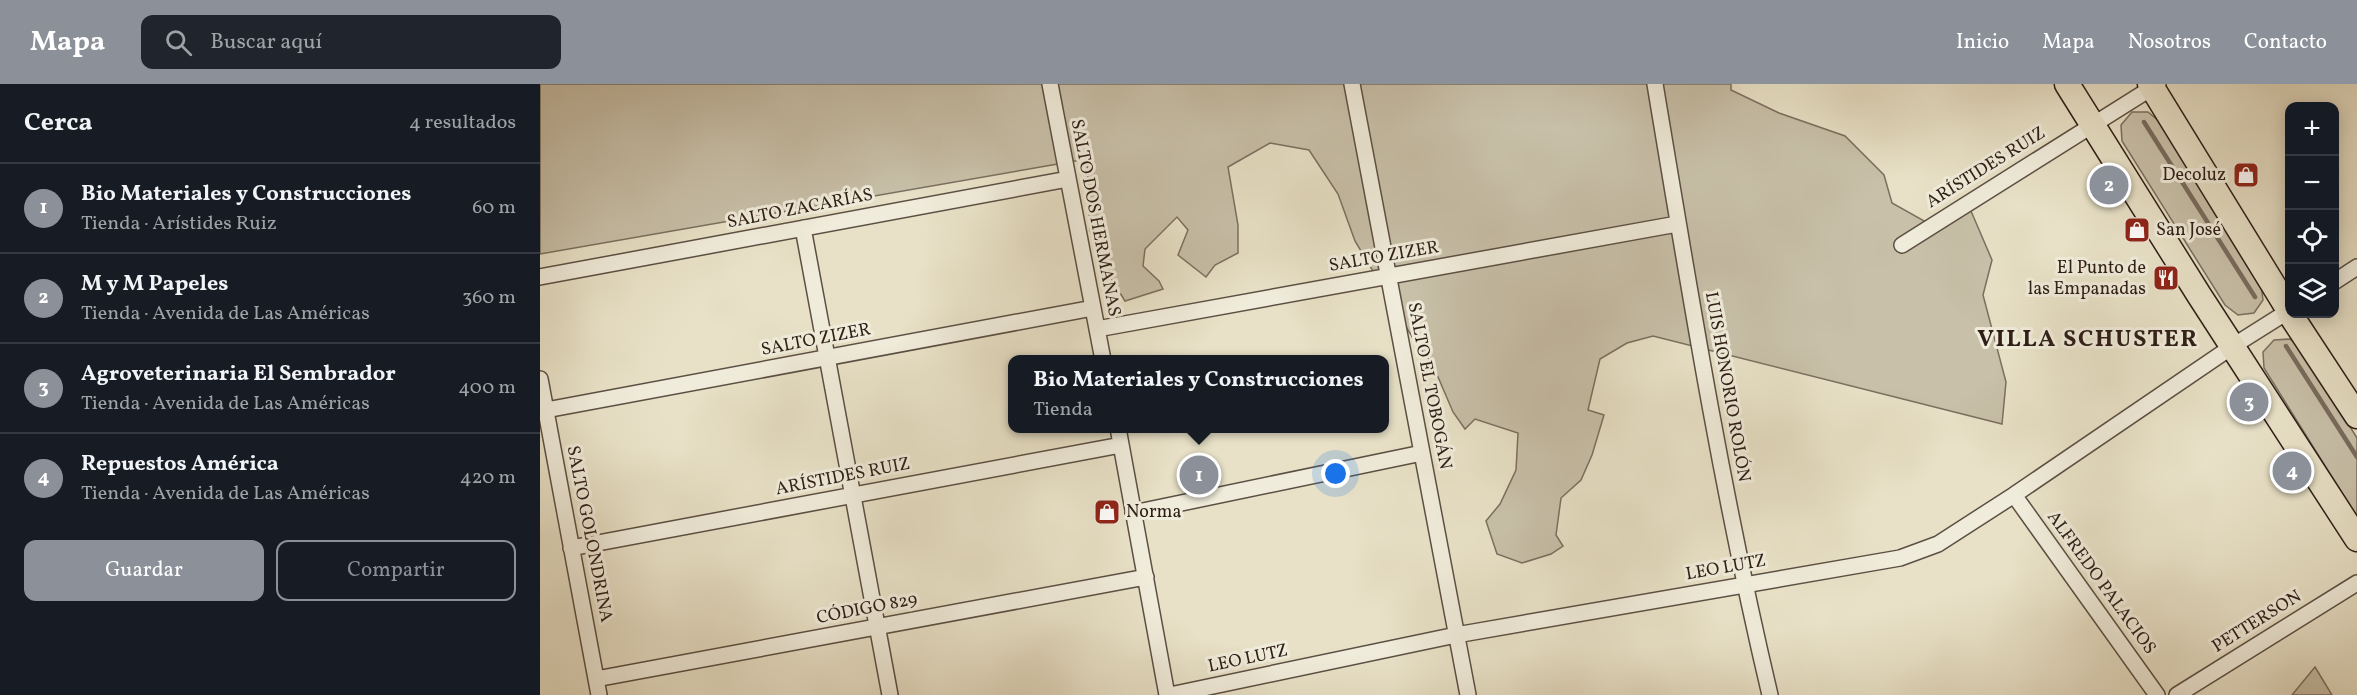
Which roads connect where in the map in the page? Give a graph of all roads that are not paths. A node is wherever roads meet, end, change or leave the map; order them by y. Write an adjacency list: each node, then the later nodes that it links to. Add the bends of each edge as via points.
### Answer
1 (1050, 84): 7 (street, SALTO DOS HERMANAS)
2 (1352, 84): 12 (street, SALTO EL TOBOGÁN)
3 (2067, 84): 6 (main road)
4 (1657, 85): 8 (street, LUIS HONORIO ROLÓN)
5 (2153, 85): 6 (street, ARÍSTIDES RUIZ); 15 (main road)
6 (2092, 124): 10 (street, ARÍSTIDES RUIZ); 20 (main road)
7 (1068, 179): 9 (street, SALTO ZACARÍAS); 16 (street, SALTO DOS HERMANAS)
8 (1677, 224): 12 (street, SALTO ZIZER); 36 (street, LUIS HONORIO ROLÓN)
9 (803, 228): 13 (street, SALTO ZACARÍAS); 22 (street)
10 (1902, 245)
11 (2357, 267): 14 (street)
12 (1389, 276): 19 (street, SALTO ZIZER); 28 (street, SALTO EL TOBOGÁN)
13 (540, 277)
14 (2339, 279)
15 (2285, 305)
16 (1093, 308): 19 (street, SALTO DOS HERMANAS); 22 (street, SALTO ZIZER)
17 (2285, 314): 20 (street, LEO LUTZ)
18 (2293, 318): 25 (main road)
19 (1097, 329): 21 (street, SALTO DOS HERMANAS)
20 (2233, 345): 30 (street, LEO LUTZ); 32 (main road)
21 (1102, 355)
22 (827, 357): 24 (street, SALTO ZIZER); 29 (street)
23 (540, 379): 24 (street, SALTO GOLONDRINA)
24 (546, 410): 33 (street, SALTO GOLONDRINA)
25 (2357, 416)
26 (1119, 433): 27 (street)
27 (1121, 445): 29 (street, ARÍSTIDES RUIZ); 31 (street)
28 (1422, 453): 31 (street); 38 (street, SALTO EL TOBOGÁN)
29 (853, 495): 33 (street, ARÍSTIDES RUIZ); 37 (street)
30 (2014, 495): 36 (street, LEO LUTZ, via 1938,544 1900,558); 45 (street, ALFREDO PALACIOS)
31 (1133, 513): 34 (street)
32 (2357, 540)
33 (571, 548): 39 (street, SALTO GOLONDRINA)
34 (1146, 577): 37 (street, CÓDIGO 829); 42 (street)
35 (2357, 583): 46 (street, PETTERSON)
36 (1743, 584): 38 (street, LEO LUTZ); 44 (street, LUIS HONORIO ROLÓN)
37 (878, 627): 39 (street, CÓDIGO 829); 41 (street)
38 (1456, 635): 42 (street, LEO LUTZ); 43 (street, SALTO EL TOBOGÁN)
39 (596, 679): 40 (street, SALTO GOLONDRINA)
40 (599, 695)
41 (890, 695)
42 (1169, 695)
43 (1468, 695)
44 (1770, 695)
45 (2157, 695)
46 (2177, 695)

